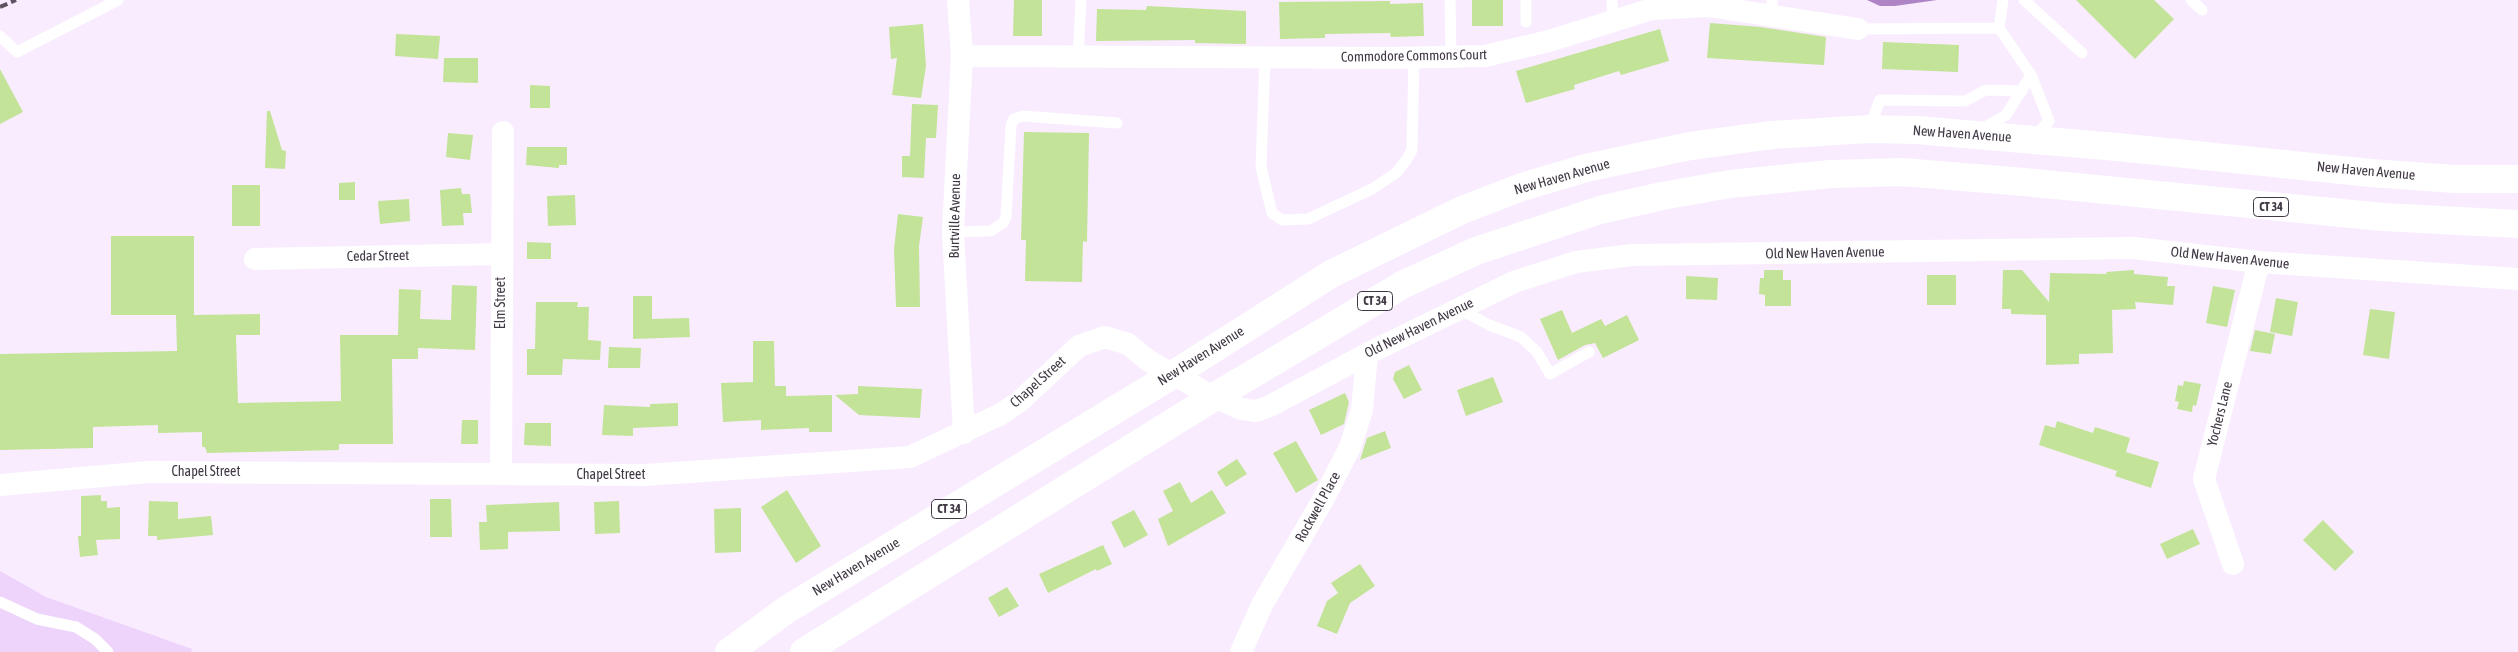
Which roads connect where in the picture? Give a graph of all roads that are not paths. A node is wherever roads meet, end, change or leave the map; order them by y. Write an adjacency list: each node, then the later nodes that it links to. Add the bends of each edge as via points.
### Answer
1 (118, 0): 15 (lane, via 18,52)
2 (958, 0): 17 (street, Burtville Avenue)
3 (1081, 0): 19 (lane)
4 (1450, 0): 18 (lane)
5 (1526, 0): 12 (lane)
6 (2003, 0): 13 (lane)
7 (2024, 0): 16 (lane)
8 (2191, 0): 10 (lane)
9 (1772, 8): 11 (street, Commodore Commons Court, via 1708,6); 14 (street, Commodore Commons Court)
10 (2202, 10)
11 (1612, 11): 18 (street, Commodore Commons Court, via 1549,41 1485,56)
12 (1526, 22)
13 (1998, 28): 14 (lane); 22 (lane)
14 (1858, 29)
15 (0, 36)
16 (2082, 53)
17 (962, 56): 19 (street, Commodore Commons Court); 32 (street, Burtville Avenue)
18 (1451, 56): 21 (street, Commodore Commons Court)
19 (1078, 57): 20 (street, Commodore Commons Court)
20 (1265, 57): 21 (street, Commodore Commons Court); 21 (lane, via 1261,167 1272,213 1282,220 1308,219 1372,189 1396,172 1412,150)
21 (1414, 57)
22 (2031, 75): 23 (lane); 28 (lane, via 2049,121)
23 (2022, 91): 25 (lane, via 1986,90 1965,101 1880,100); 27 (lane, via 2014,106 1997,122 1982,129)
24 (1117, 123): 32 (lane, via 1023,116 1014,119 1006,218 991,231)
25 (1869, 129): 27 (highway, New Haven Avenue / CT 34); 40 (highway, New Haven Avenue / CT 34, via 1772,134 1690,146 1586,168 1522,187 1462,210 1331,274)
26 (503, 132): 33 (street, Elm Street)
27 (1955, 133): 28 (highway, New Haven Avenue / CT 34)
28 (2031, 140): 29 (highway, New Haven Avenue / CT 34, via 2371,173); 30 (highway)
29 (2518, 179)
30 (2024, 182): 31 (highway, CT 34, via 2301,210); 41 (highway, CT 34, via 1902,172 1831,174 1730,184 1600,210 1476,251 1404,284)
31 (2518, 224)
32 (953, 232): 42 (street, Burtville Avenue)
33 (501, 254): 34 (street, Cedar Street); 43 (street, Elm Street)
34 (255, 259)
35 (2259, 262): 36 (street, Old New Haven Avenue); 37 (street, Old New Haven Avenue, via 2134,248 1632,255 1576,262 1514,282); 45 (street, Yochers Lane, via 2204,478)
36 (2518, 279)
37 (1458, 309): 38 (lane, via 1521,337 1537,352 1550,374); 39 (street, Old New Haven Avenue)
38 (1589, 352)
39 (1366, 354): 41 (street, Old New Haven Avenue, via 1256,411 1241,409); 50 (street, Rockwell Place, via 1362,410 1350,447 1262,605)
40 (1174, 374): 41 (street, Old New Haven Avenue); 42 (street, Chapel Street, via 1118,339 1104,337 1092,340 1066,357 1020,401); 48 (highway, New Haven Avenue / CT 34, via 786,610)
41 (1214, 397): 49 (highway, CT 34)
42 (964, 433): 43 (street, Chapel Street, via 910,457 645,475)
43 (500, 474): 44 (street, Chapel Street, via 149,472)
44 (0, 485)
45 (2233, 564)
46 (0, 602): 47 (lane, via 37,619 76,627 96,639)
47 (108, 652)
48 (729, 652)
49 (804, 652)
50 (1241, 652)

